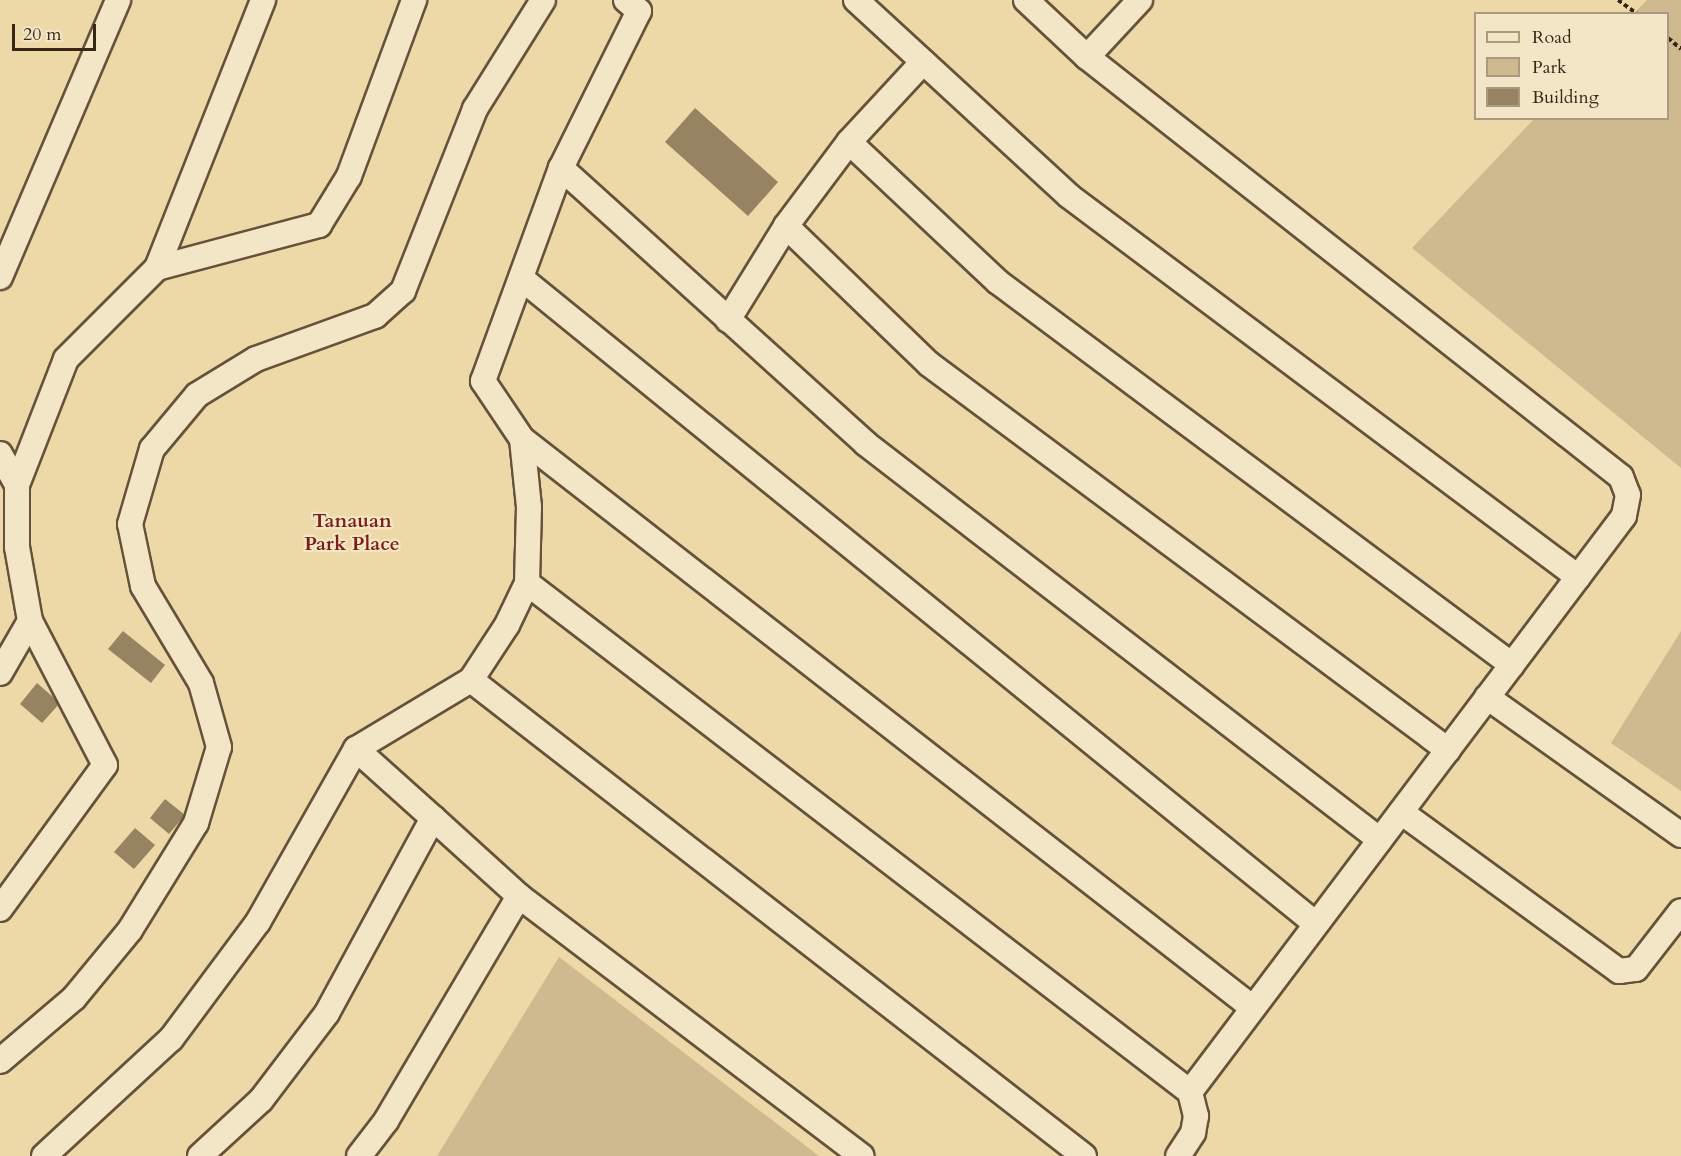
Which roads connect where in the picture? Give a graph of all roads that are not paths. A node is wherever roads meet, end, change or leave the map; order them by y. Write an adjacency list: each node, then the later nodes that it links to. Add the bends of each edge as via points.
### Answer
1 (118, 0): 15 (street)
2 (263, 0): 14 (street)
3 (414, 0): 14 (street, via 349,176 320,225)
4 (543, 0): 39 (street, via 475,109 403,291 375,316 256,359 197,395 152,449 130,524 143,586 201,683 219,747 196,823 130,930 74,998)
5 (856, 0): 10 (street)
6 (1026, 0): 9 (street)
7 (1140, 0): 9 (street)
8 (639, 4): 12 (street)
9 (1087, 57): 21 (street, via 1622,477 1628,495 1624,516)
10 (923, 62): 11 (street); 21 (street, via 1069,196)
11 (849, 142): 13 (street); 24 (street, via 998,282)
12 (561, 168): 16 (street); 17 (street)
13 (786, 226): 17 (street); 29 (street, via 929,364)
14 (157, 268): 20 (street, via 66,359)
15 (0, 277)
16 (520, 278): 18 (street, via 483,381); 37 (street)
17 (729, 320): 33 (street, via 865,442)
18 (522, 439): 22 (street, via 529,507); 38 (street)
19 (1, 458): 20 (street)
20 (17, 485): 23 (street, via 17,547)
21 (1578, 577): 24 (street)
22 (527, 584): 26 (street); 40 (street)
23 (30, 621): 25 (street); 35 (street, via 105,765)
24 (1512, 664): 27 (street)
25 (0, 673)
26 (471, 680): 28 (street); 45 (street)
27 (1487, 697): 29 (street); 32 (street)
28 (356, 749): 31 (street); 41 (street, via 258,922 171,1038)
29 (1448, 750): 30 (street)
30 (1401, 812): 33 (street); 36 (street, via 1619,971 1636,969)
31 (433, 818): 34 (street); 42 (street, via 327,1013 261,1101)
32 (1681, 836)
33 (1380, 840): 37 (street)
34 (519, 896): 43 (street, via 386,1121); 44 (street)
35 (0, 909)
36 (1681, 911)
37 (1316, 924): 38 (street)
38 (1253, 1008): 40 (street)
39 (0, 1061)
40 (1190, 1092): 46 (street, via 1196,1116 1193,1134)
41 (44, 1156)
42 (200, 1156)
43 (359, 1156)
44 (862, 1156)
45 (1084, 1156)
46 (1178, 1156)

